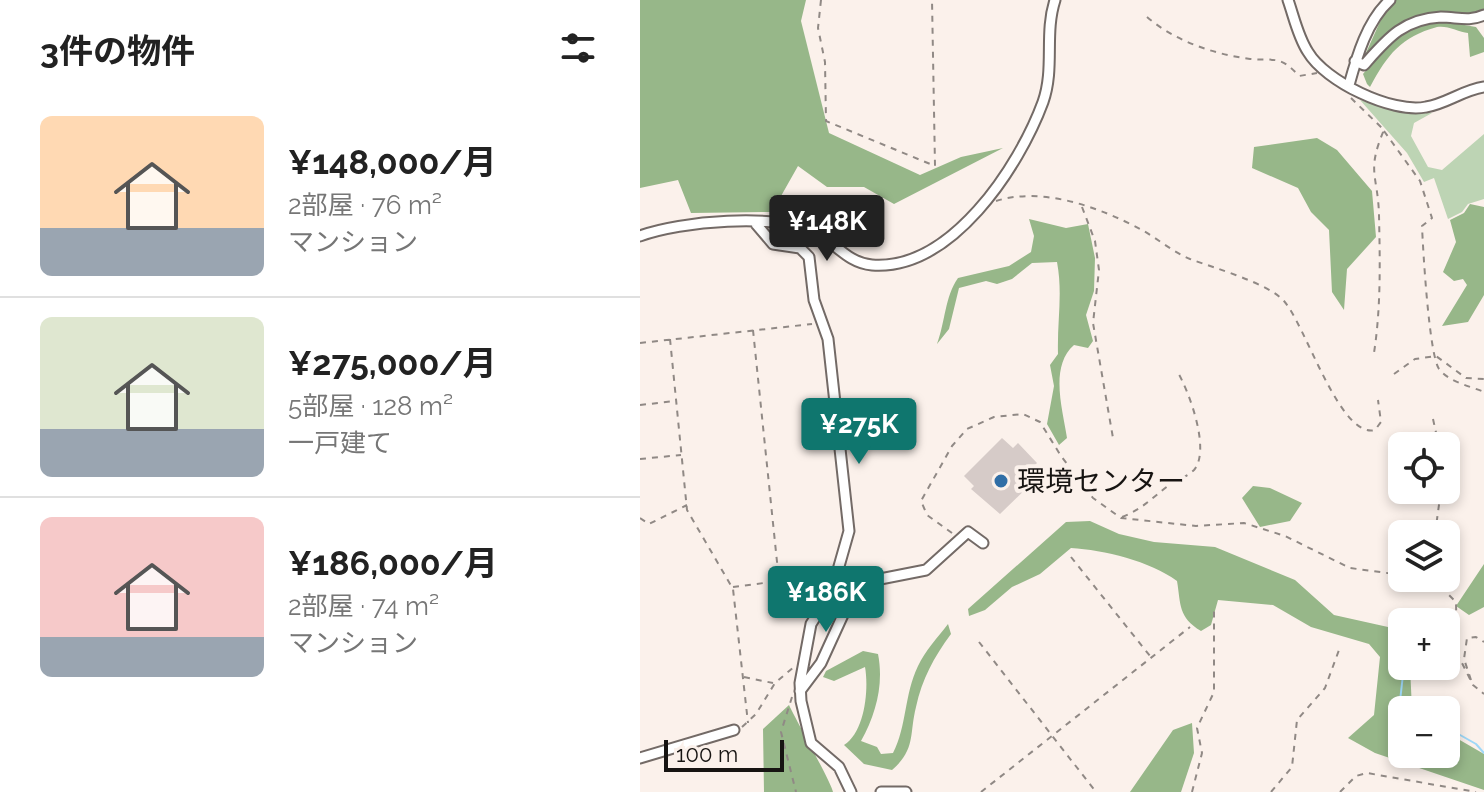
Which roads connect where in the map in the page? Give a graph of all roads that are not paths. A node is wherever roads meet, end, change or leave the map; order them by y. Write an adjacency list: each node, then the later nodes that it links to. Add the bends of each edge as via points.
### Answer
1 (1055, 0): 8 (street, via 1049,28 1051,74 1044,101 1029,134 980,207 950,239 888,265 852,259 815,232)
2 (1288, 0): 6 (street, via 1307,51 1325,73)
3 (1390, 0): 5 (street)
4 (1484, 15): 5 (street, via 1474,20 1440,17 1410,22 1391,33 1364,65)
5 (1355, 61): 6 (street)
6 (1349, 85): 7 (street, via 1373,99 1415,108)
7 (1484, 87)
8 (756, 224): 9 (street, via 691,223); 11 (street, via 773,244 800,248 809,257 828,339 849,531 836,582 811,624)
9 (640, 236)
10 (983, 543): 11 (street, via 968,532 926,570 865,582 853,593 821,663)
11 (798, 689): 14 (street, via 811,743 839,767)
12 (734, 730): 13 (street)
13 (640, 758)
14 (851, 792)
15 (881, 792): 16 (street)
16 (906, 792)

